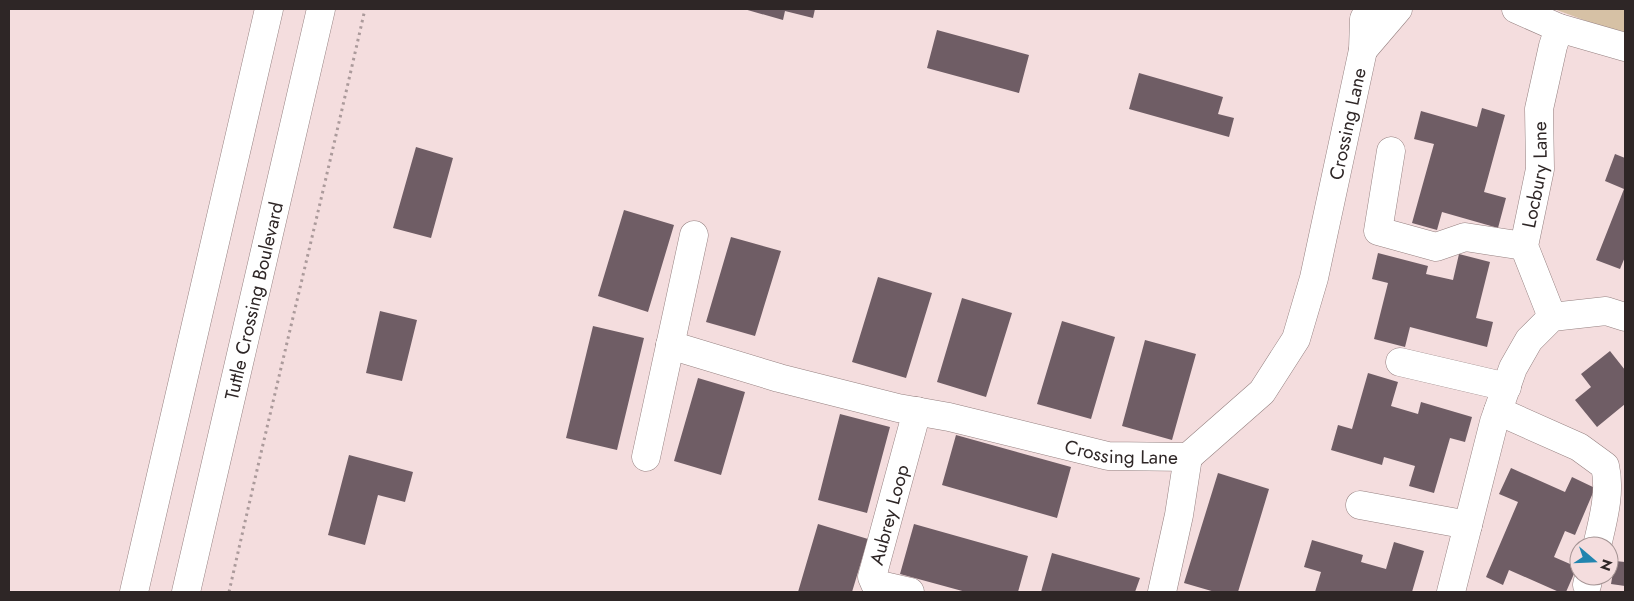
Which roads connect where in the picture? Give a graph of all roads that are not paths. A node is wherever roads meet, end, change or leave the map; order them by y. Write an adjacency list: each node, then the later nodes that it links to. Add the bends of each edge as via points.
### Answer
1 (269, 9): 23 (street)
2 (321, 9): 24 (street, Tuttle Crossing Boulevard)
3 (1370, 9): 8 (street, Crossing Lane, via 1364,19)
4 (1398, 9): 8 (street, Crossing Lane)
5 (1516, 9): 6 (street)
6 (1559, 28): 7 (street); 11 (street, Locbury Lane, via 1539,109 1540,169)
7 (1625, 47)
8 (1364, 50): 19 (street, Crossing Lane, via 1314,278 1296,339 1262,392)
9 (1391, 151): 11 (street, via 1378,231 1436,247 1465,237)
10 (694, 235): 14 (street)
11 (1524, 246): 12 (street, Locbury Lane)
12 (1552, 317): 13 (street, via 1606,311); 16 (street, via 1529,340)
13 (1625, 317)
14 (670, 345): 17 (street, Crossing Lane, via 779,378); 18 (street)
15 (1400, 362): 16 (street)
16 (1503, 399): 21 (street); 22 (street, via 1605,466 1608,480)
17 (917, 411): 19 (street, Crossing Lane, via 1108,456); 25 (street, Aubrey Loop, via 872,577 875,584)
18 (646, 457)
19 (1188, 457): 26 (street)
20 (1360, 505): 21 (street)
21 (1468, 524): 27 (street)
22 (1599, 536)
23 (134, 592)
24 (186, 592)
25 (910, 592)
26 (1162, 592)
27 (1451, 592)

